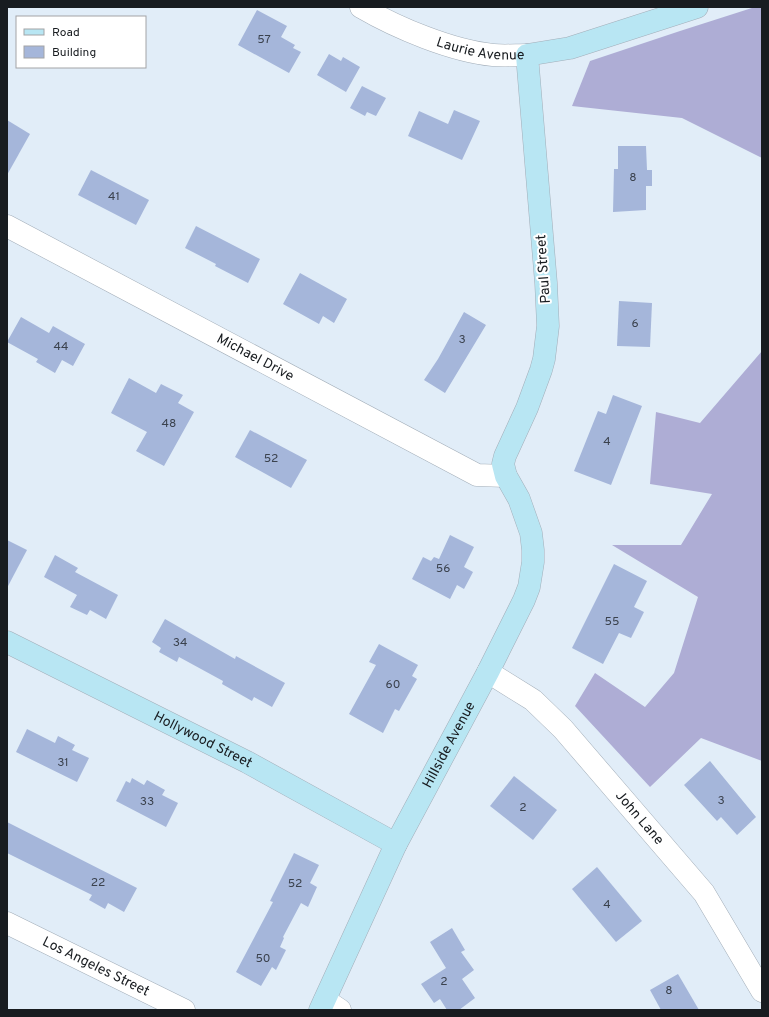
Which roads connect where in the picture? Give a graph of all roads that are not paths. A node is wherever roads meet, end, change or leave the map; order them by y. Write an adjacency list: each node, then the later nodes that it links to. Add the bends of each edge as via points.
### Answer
1 (362, 7): 3 (street, Laurie Avenue, via 405,28 468,50 492,55)
2 (697, 7): 3 (street, Laurie Avenue, via 570,48)
3 (527, 55): 5 (street, Paul Street, via 548,326 542,370 505,456 503,464)
4 (7, 226): 5 (street, Michael Drive, via 476,475)
5 (506, 476): 7 (street, Hillside Avenue, via 519,499 531,533 533,562 524,600)
6 (7, 642): 8 (street, Hollywood Street, via 247,762)
7 (488, 672): 8 (street, Hillside Avenue); 10 (street, John Lane, via 533,700 563,729 704,893)
8 (396, 844): 11 (street, Hillside Avenue)
9 (7, 923): 12 (street, Los Angeles Street)
10 (762, 991)
11 (328, 1007)
12 (184, 1010)

